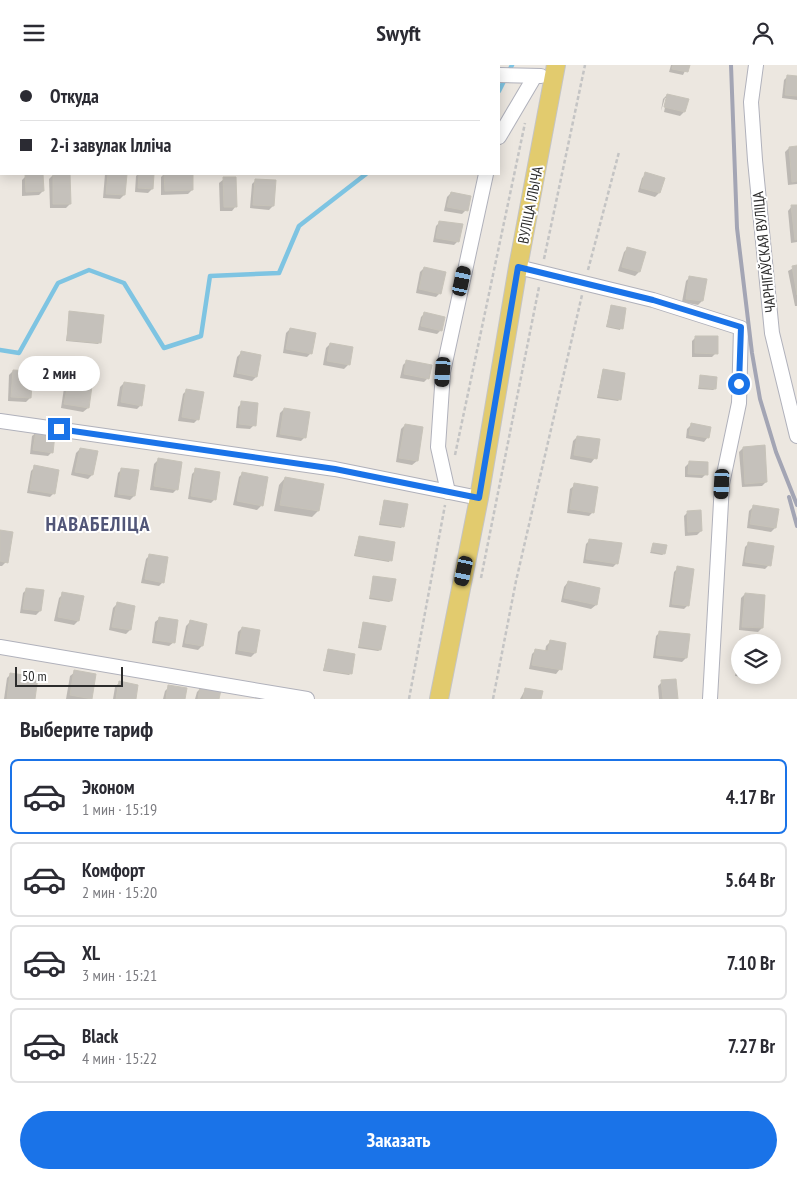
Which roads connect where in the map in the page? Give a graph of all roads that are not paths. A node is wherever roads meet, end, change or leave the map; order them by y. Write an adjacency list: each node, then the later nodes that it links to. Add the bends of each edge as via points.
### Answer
1 (756, 65): 9 (street, ЧАРНІГАЎСКАЯ ВУЛІЦА, via 752,103 755,160 772,333)
2 (555, 71): 4 (street); 7 (main road, ВУЛІЦА ІЛЬІЧА)
3 (500, 75): 4 (street)
4 (535, 76): 5 (street)
5 (500, 135)
6 (486, 175): 10 (street, via 443,372 438,447)
7 (518, 267): 11 (main road, ВУЛІЦА ІЛЬІЧА); 15 (street, via 653,300 741,327 739,403 722,484)
8 (0, 421): 10 (street, via 335,469)
9 (797, 436)
10 (448, 491): 11 (street)
11 (479, 498): 14 (main road, ВУЛІЦА ІЛЬІЧА)
12 (0, 647): 13 (street)
13 (307, 699)
14 (439, 699)
15 (710, 699)

